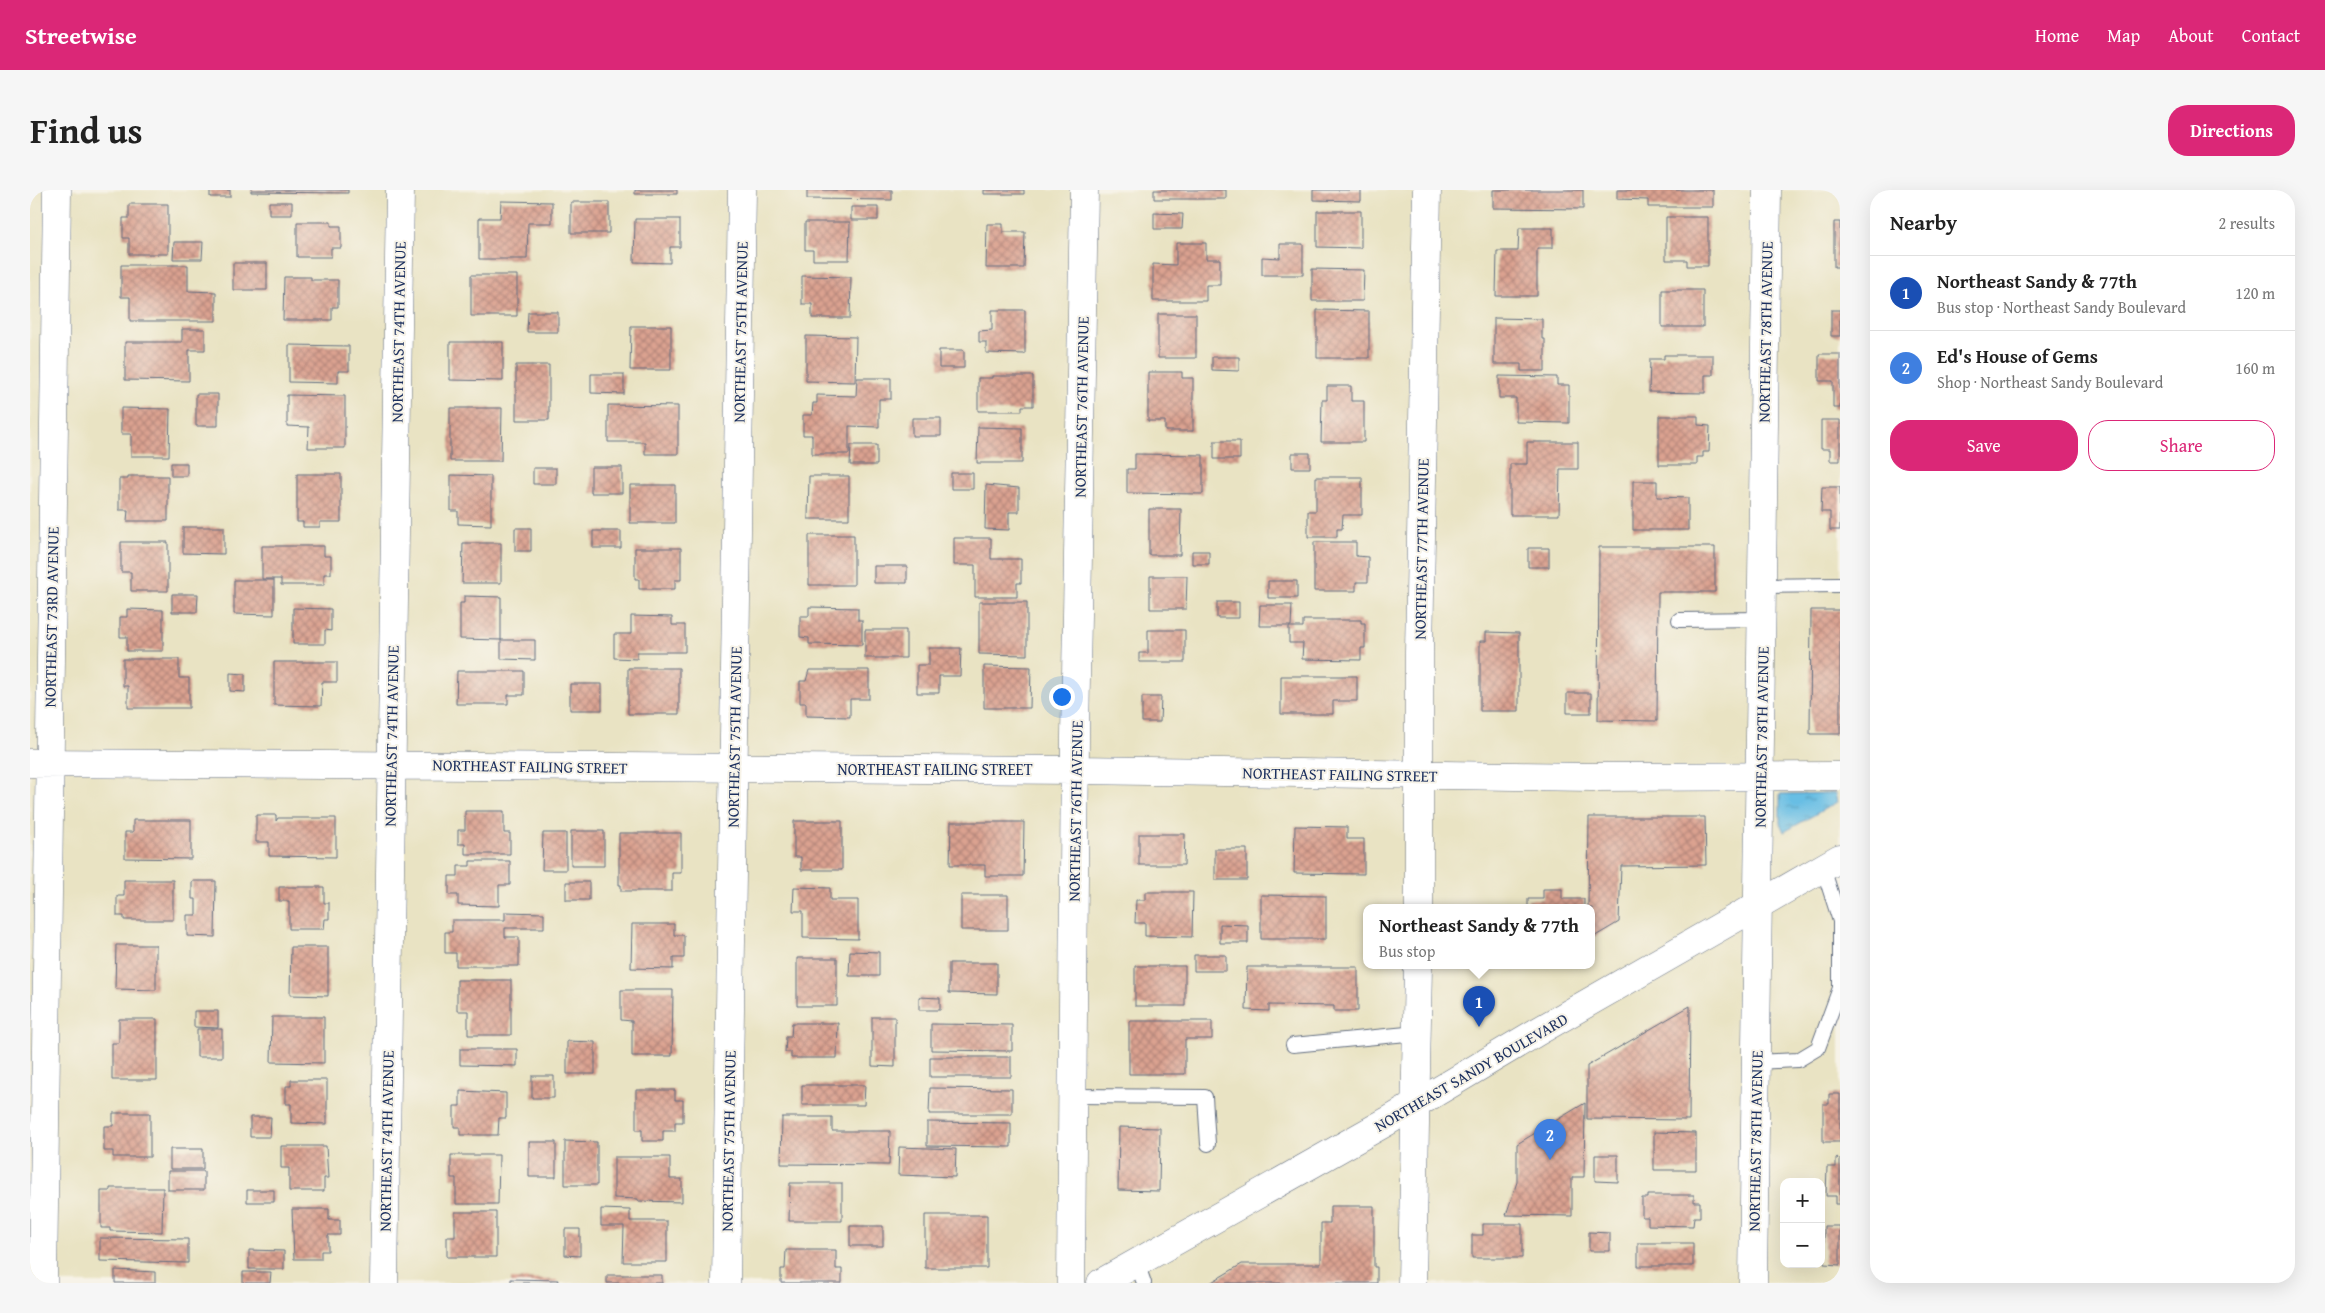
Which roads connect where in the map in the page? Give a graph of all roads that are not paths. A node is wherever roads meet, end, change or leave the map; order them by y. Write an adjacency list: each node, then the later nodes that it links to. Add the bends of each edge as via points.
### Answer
1 (57, 190): 11 (street, NORTHEAST 73RD AVENUE)
2 (400, 190): 12 (street, NORTHEAST 74TH AVENUE)
3 (742, 190): 13 (street, NORTHEAST 75TH AVENUE)
4 (1084, 190): 14 (street, NORTHEAST 76TH AVENUE)
5 (1427, 190): 15 (street, NORTHEAST 77TH AVENUE)
6 (1767, 190): 8 (street, NORTHEAST 78TH AVENUE)
7 (1840, 585): 8 (lane)
8 (1762, 586): 9 (street, NORTHEAST 78TH AVENUE)
9 (1762, 619): 10 (lane); 16 (street, NORTHEAST 78TH AVENUE)
10 (1679, 620)
11 (40, 763): 12 (street, NORTHEAST FAILING STREET); 29 (street, NORTHEAST 73RD AVENUE)
12 (391, 764): 13 (street, NORTHEAST FAILING STREET); 30 (street, NORTHEAST 74TH AVENUE)
13 (733, 768): 14 (street, NORTHEAST FAILING STREET); 31 (street, NORTHEAST 75TH AVENUE)
14 (1075, 770): 15 (street, NORTHEAST FAILING STREET); 25 (street, NORTHEAST 76TH AVENUE)
15 (1420, 775): 16 (street, NORTHEAST FAILING STREET); 19 (street, NORTHEAST 77TH AVENUE)
16 (1760, 775): 17 (street, NORTHEAST FAILING STREET); 20 (street, NORTHEAST 78TH AVENUE)
17 (1840, 776)
18 (1832, 863): 20 (street, NORTHEAST SANDY BOULEVARD); 24 (lane, via 1840,921 1840,988 1818,1048 1798,1060)
19 (1419, 904)
20 (1758, 905): 24 (street, NORTHEAST 78TH AVENUE); 26 (street, NORTHEAST SANDY BOULEVARD)
21 (1418, 969): 22 (street)
22 (1418, 1033): 23 (lane); 26 (street)
23 (1293, 1045)
24 (1756, 1062): 35 (street, NORTHEAST 78TH AVENUE)
25 (1072, 1096): 27 (lane, via 1205,1097); 32 (street, NORTHEAST 76TH AVENUE)
26 (1416, 1104): 28 (street, NORTHEAST SANDY BOULEVARD); 34 (street)
27 (1208, 1144)
28 (1141, 1273): 33 (street, NORTHEAST SANDY BOULEVARD)
29 (43, 1283)
30 (384, 1283)
31 (726, 1283)
32 (1071, 1283)
33 (1101, 1283)
34 (1412, 1283)
35 (1753, 1283)

